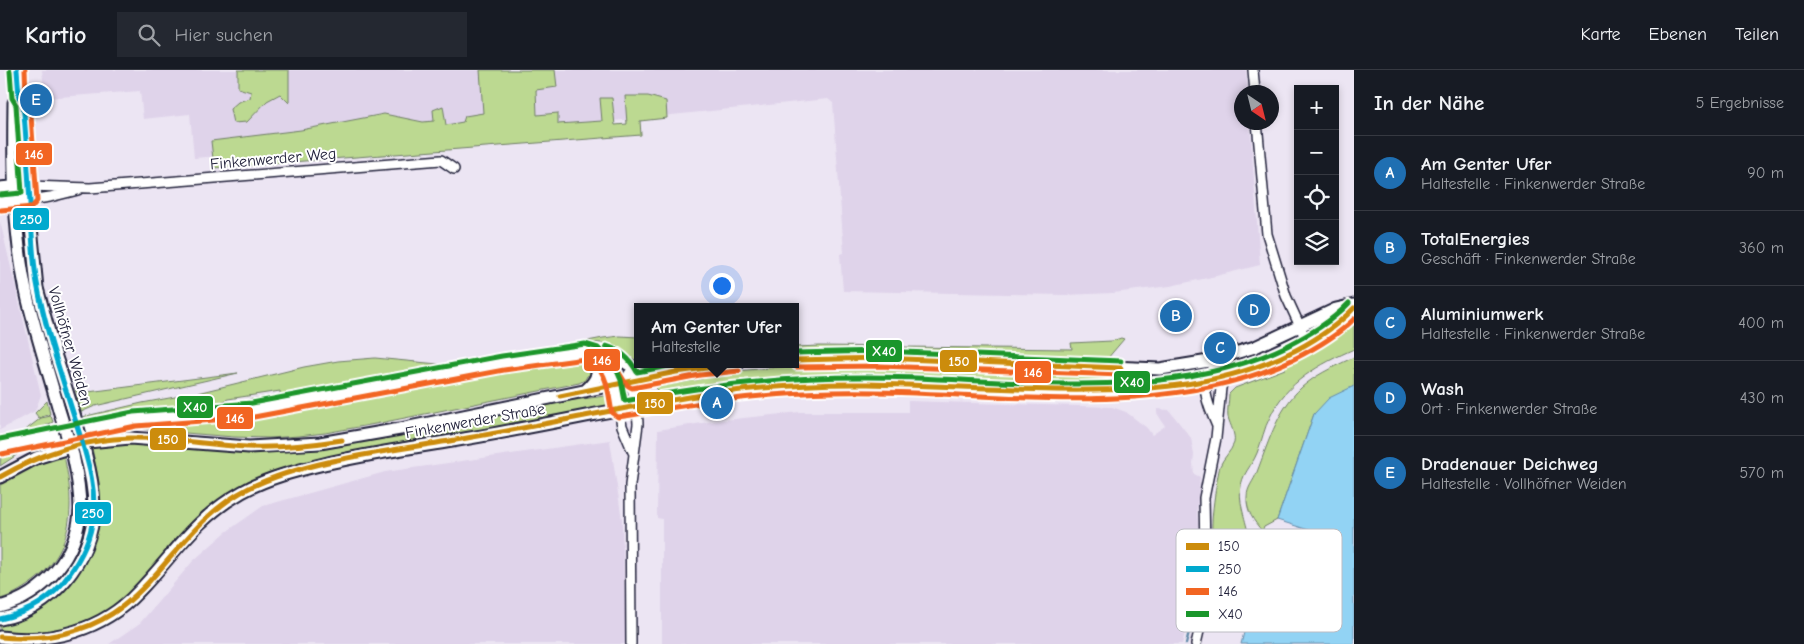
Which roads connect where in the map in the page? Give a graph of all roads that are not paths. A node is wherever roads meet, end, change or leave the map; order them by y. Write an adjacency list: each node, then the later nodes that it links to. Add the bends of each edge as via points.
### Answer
1 (17, 70): 4 (main road, Vollhöfner Weiden)
2 (1253, 70): 3 (street)
3 (1254, 85)
4 (19, 97): 7 (main road, Vollhöfner Weiden, via 14,102); 8 (main road, Vollhöfner Weiden, via 23,102)
5 (1258, 130): 15 (street, via 1267,234)
6 (454, 169): 10 (street, Finkenwerder Weg, via 441,160)
7 (14, 186): 8 (main road); 9 (main road); 11 (main road, Vollhöfner Weiden)
8 (29, 186): 10 (street, Finkenwerder Weg); 12 (main road, Vollhöfner Weiden)
9 (0, 188)
10 (90, 188): 12 (street, Finkenwerder Weg)
11 (16, 200): 12 (main road); 13 (main road); 37 (main road, Vollhöfner Weiden, bridge, via 20,254 28,299 72,455 80,510 70,550 54,573 40,588)
12 (30, 200): 38 (main road, Vollhöfner Weiden, bridge, via 37,288 85,452 92,479 94,507 88,539 76,565 62,584 42,602 24,612)
13 (0, 203)
14 (1354, 307): 15 (main road, Finkenwerder Straße, via 1336,309); 16 (main road, Finkenwerder Straße, via 1342,322)
15 (1300, 327): 16 (street); 18 (main road, Finkenwerder Straße, via 1268,343)
16 (1308, 344): 25 (main road, Finkenwerder Straße, via 1272,362)
17 (590, 351): 20 (main road, via 610,354); 28 (main road, via 608,366); 29 (main road, via 598,369 593,384); 33 (main road, via 254,410 135,419)
18 (1222, 358): 19 (main road, Finkenwerder Straße, via 1160,369 880,358); 27 (street, via 1212,367)
19 (799, 360)
20 (624, 363): 21 (main road); 26 (main road)
21 (634, 367)
22 (638, 368): 24 (main road)
23 (710, 368): 24 (main road, Finkenwerder Straße)
24 (667, 374): 26 (main road, Finkenwerder Straße)
25 (1227, 377): 27 (main road, Finkenwerder Straße); 32 (street, via 1221,388)
26 (633, 381): 28 (main road, Finkenwerder Straße); 30 (main road)
27 (1205, 382): 30 (main road, Finkenwerder Straße, via 1127,389 1050,390 865,384 807,386 716,392); 32 (street)
28 (615, 385): 29 (main road, Finkenwerder Straße); 31 (main road)
29 (585, 391): 35 (main road, Finkenwerder Straße, via 320,443 249,447 130,438 88,442 36,458)
30 (637, 406): 31 (main road, Finkenwerder Straße); 34 (street, via 638,424)
31 (619, 410): 34 (street); 39 (main road, Finkenwerder Straße, via 353,458 276,476 239,494 206,517 138,593 114,614 74,633 41,640)
32 (1217, 426): 36 (street, via 1204,498)
33 (0, 447)
34 (633, 452): 40 (street, via 630,485)
35 (0, 477)
36 (1205, 529)
37 (0, 607)
38 (0, 619)
39 (0, 637)
40 (631, 644)

